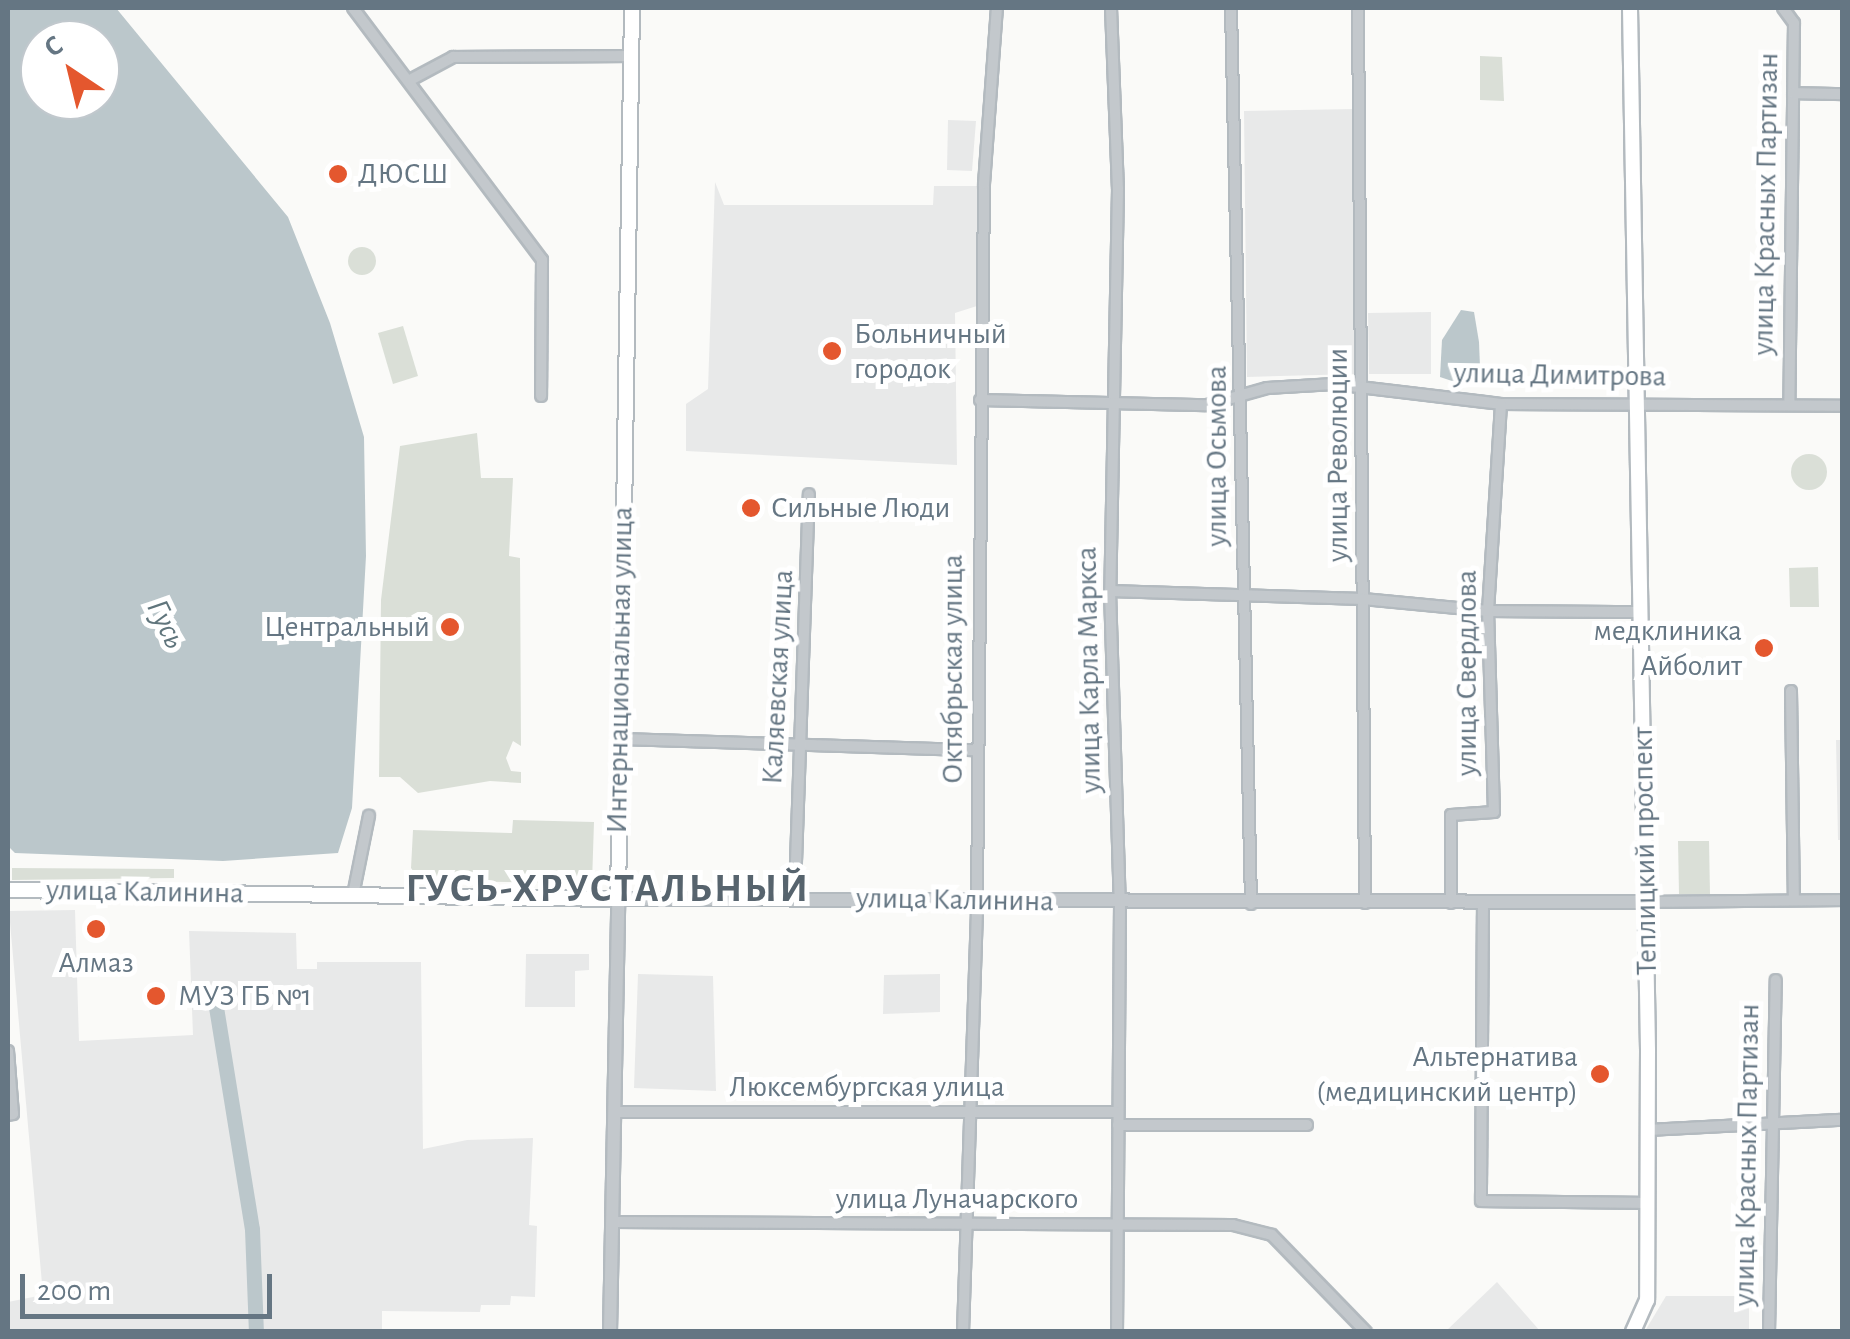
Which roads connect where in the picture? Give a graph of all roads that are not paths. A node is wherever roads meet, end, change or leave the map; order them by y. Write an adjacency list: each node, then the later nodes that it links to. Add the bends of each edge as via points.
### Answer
1 (353, 8): 10 (street)
2 (632, 8): 9 (main road, Интернациональная улица)
3 (997, 8): 16 (street, Октябрьская улица, via 984,184)
4 (1111, 8): 18 (street, улица Карла Маркса)
5 (1231, 8): 14 (street, улица Осьмова)
6 (1358, 8): 13 (street, улица Революции)
7 (1630, 8): 17 (main road, Теплицкий проспект)
8 (1783, 8): 11 (street, улица Красных Партизан, via 1794,23)
9 (630, 56): 10 (street, via 453,57); 29 (main road, Интернациональная улица)
10 (412, 79): 15 (street, via 542,260)
11 (1793, 93): 12 (street); 20 (street, улица Красных Партизан)
12 (1842, 94)
13 (1363, 384): 14 (street, улица Димитрова); 19 (street, улица Димитрова); 25 (street, улица Революции)
14 (1243, 394): 18 (street, улица Димитрова, via 1207,404); 24 (street, улица Осьмова)
15 (541, 396)
16 (980, 400): 18 (street, улица Димитрова); 31 (street, Октябрьская улица)
17 (1638, 402): 19 (street, улица Димитрова); 20 (street, улица Димитрова); 27 (main road, Теплицкий проспект)
18 (1116, 403): 23 (street, улица Карла Маркса)
19 (1501, 404): 26 (street, улица Свердлова)
20 (1788, 405): 21 (street, улица Димитрова)
21 (1842, 406)
22 (809, 494): 30 (street, Каляевская улица)
23 (1110, 591): 24 (street); 43 (street, улица Карла Маркса)
24 (1242, 595): 25 (street); 44 (street, улица Осьмова)
25 (1363, 599): 26 (street); 45 (street, улица Революции)
26 (1488, 611): 27 (street); 41 (street, улица Свердлова, via 1494,812 1451,815)
27 (1642, 612): 40 (main road, Теплицкий проспект)
28 (1791, 692): 38 (street)
29 (619, 739): 30 (street); 36 (main road, Интернациональная улица)
30 (799, 742): 31 (street); 33 (street, Каляевская улица)
31 (978, 750): 37 (street, Октябрьская улица)
32 (369, 816): 35 (street)
33 (796, 862)
34 (8, 890): 35 (main road, улица Калинина)
35 (353, 895): 36 (main road, улица Калинина)
36 (618, 898): 37 (street, улица Калинина); 48 (street, Интернациональная улица)
37 (977, 900): 43 (street, улица Калинина); 49 (street, Октябрьская улица)
38 (1794, 900): 39 (street, улица Калинина); 40 (street, улица Калинина)
39 (1842, 900)
40 (1647, 902): 42 (street, улица Калинина); 56 (main road, Теплицкий проспект)
41 (1451, 903): 42 (street, улица Калинина); 45 (street, улица Калинина)
42 (1483, 903): 57 (street, via 1481,1200)
43 (1120, 904): 44 (street, улица Калинина); 50 (street, улица Карла Маркса)
44 (1251, 904): 45 (street, улица Калинина)
45 (1364, 904)
46 (1776, 980): 53 (street, улица Красных Партизан)
47 (8, 1051): 51 (street)
48 (618, 1112): 49 (street, Люксембургская улица); 58 (street, Интернациональная улица)
49 (972, 1112): 50 (street, Люксембургская улица); 60 (street, Октябрьская улица)
50 (1116, 1112): 55 (street, улица Карла Маркса)
51 (8, 1115)
52 (1842, 1120): 53 (street)
53 (1773, 1123): 56 (street); 66 (street, улица Красных Партизан)
54 (1307, 1125): 55 (street)
55 (1118, 1126): 59 (street, улица Карла Маркса)
56 (1648, 1130): 57 (main road, Теплицкий проспект)
57 (1647, 1203): 65 (main road, Теплицкий проспект, via 1647,1300)
58 (616, 1222): 60 (street, улица Луначарского); 61 (street, Интернациональная улица)
59 (1118, 1224): 60 (street, улица Луначарского); 63 (street, улица Карла Маркса); 64 (street, улица Луначарского, via 1234,1226 1272,1235)
60 (969, 1225): 62 (street, Октябрьская улица)
61 (610, 1332)
62 (963, 1332)
63 (1117, 1332)
64 (1366, 1332)
65 (1634, 1332)
66 (1768, 1332)

